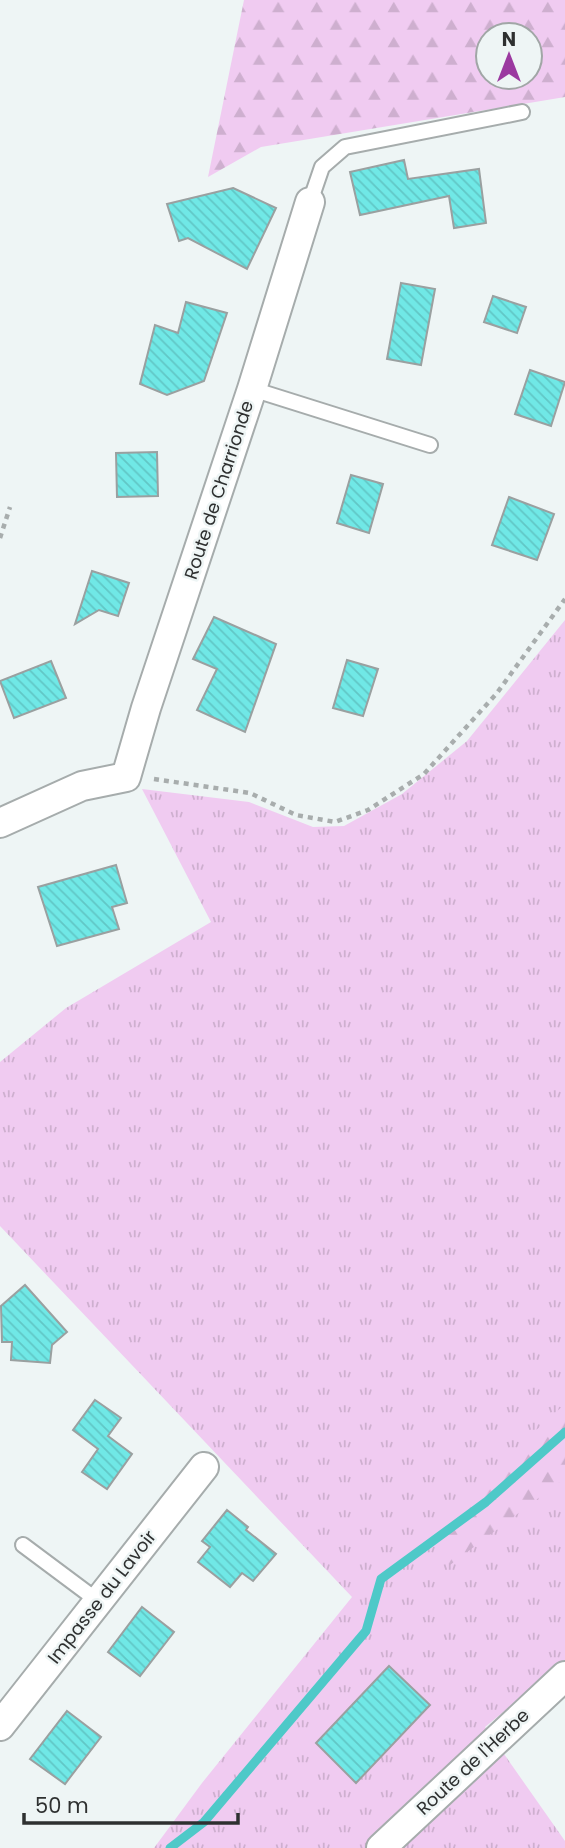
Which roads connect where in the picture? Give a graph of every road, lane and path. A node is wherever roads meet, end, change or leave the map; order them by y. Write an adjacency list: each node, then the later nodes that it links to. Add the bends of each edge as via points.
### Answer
1 (522, 112): 2 (lane, via 345,147 322,167)
2 (310, 202): 3 (street, Route de Charrionde)
3 (252, 389): 4 (lane); 8 (street, Route de Charrionde)
4 (430, 445)
5 (10, 507): 6 (path)
6 (0, 538)
7 (565, 599): 8 (path, via 497,693 424,774 368,810 335,822 296,815 250,793)
8 (126, 777): 9 (street, via 82,786)
9 (0, 823)
10 (204, 1467): 12 (street, Impasse du Lavoir)
11 (23, 1545): 12 (lane)
12 (98, 1601): 14 (street, Impasse du Lavoir)
13 (565, 1676): 15 (street, Route de l'Herbe)
14 (0, 1726)
15 (381, 1848)

